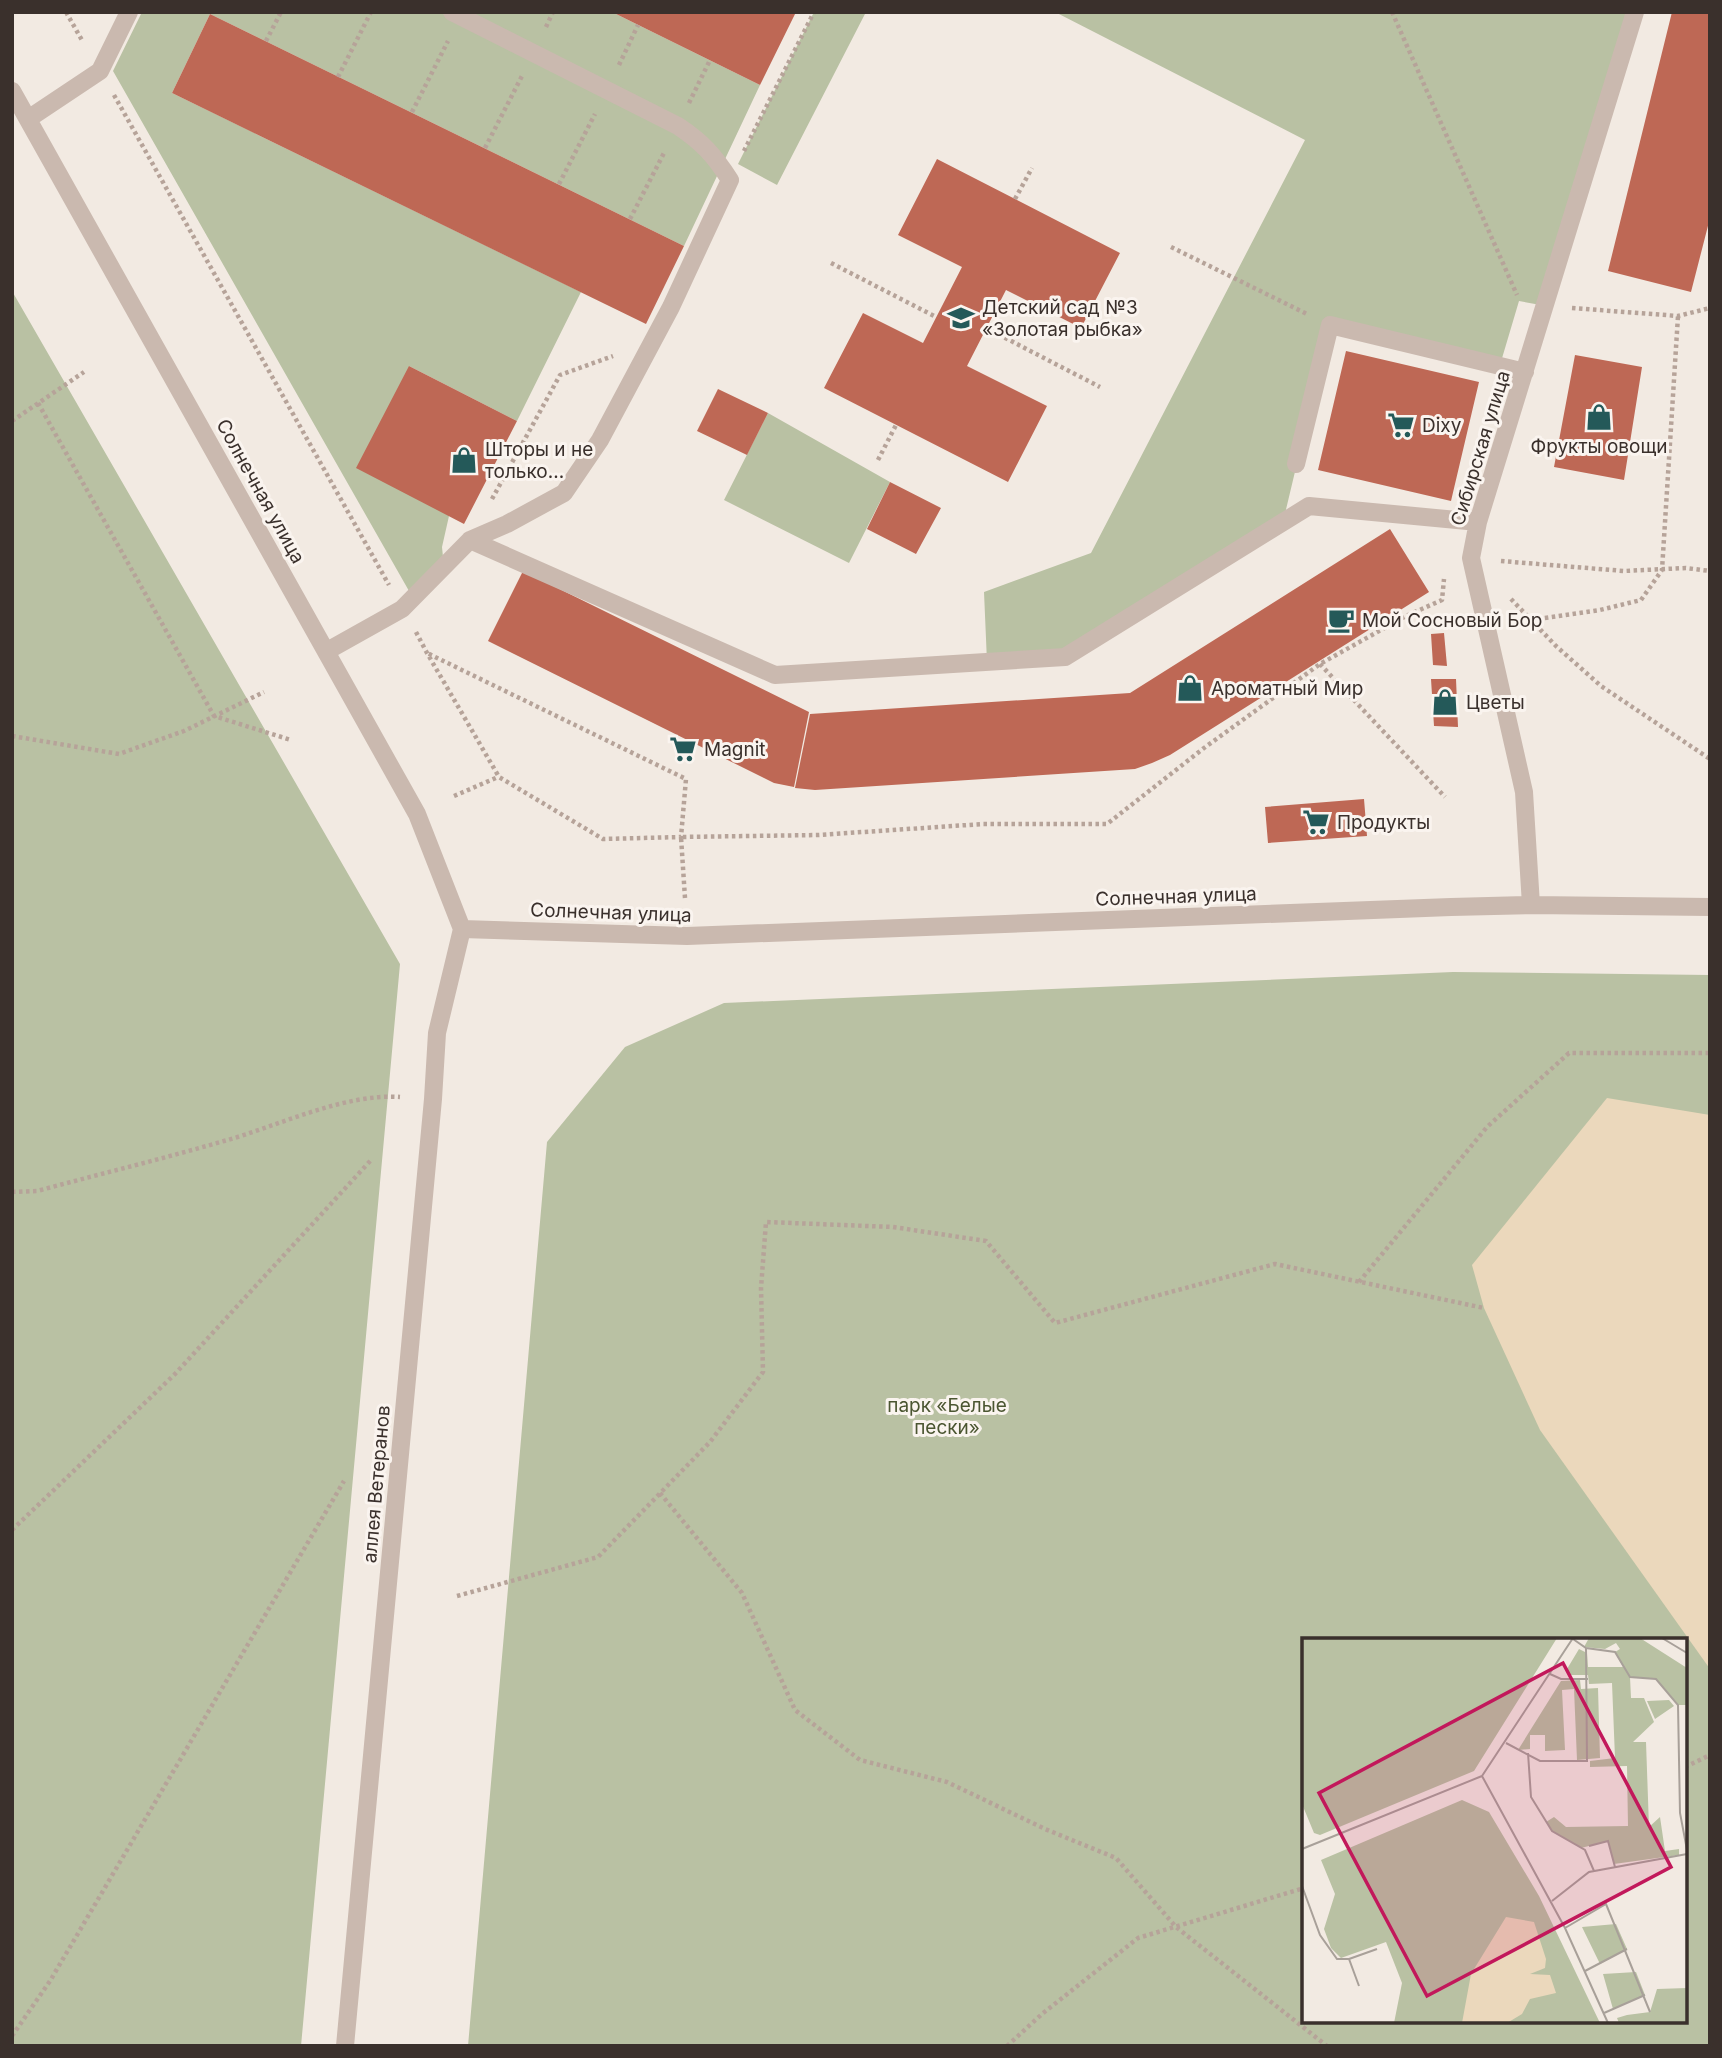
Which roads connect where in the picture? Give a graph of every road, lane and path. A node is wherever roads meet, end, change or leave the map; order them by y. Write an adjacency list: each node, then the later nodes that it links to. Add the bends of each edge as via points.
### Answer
1 (66, 12): 10 (path)
2 (129, 12): 10 (street)
3 (281, 12): 9 (path)
4 (371, 12): 11 (path)
5 (1392, 12): 20 (path)
6 (1635, 12): 21 (street, Сибирская улица)
7 (815, 13): 16 (path)
8 (456, 14): 13 (path); 16 (street, via 678,126 702,143)
9 (266, 41)
10 (100, 71): 14 (street); 42 (path)
11 (338, 77)
12 (12, 91): 14 (street, Солнечная улица)
13 (412, 112)
14 (28, 119): 44 (street, Солнечная улица)
15 (1032, 168): 17 (path)
16 (730, 180): 27 (street)
17 (1015, 199)
18 (1171, 247): 25 (path)
19 (831, 262): 24 (path)
20 (1520, 300)
21 (1546, 306): 23 (path); 29 (street, Сибирская улица)
22 (1710, 308): 23 (path)
23 (1678, 316): 39 (path)
24 (936, 317)
25 (1330, 325): 29 (street); 35 (street)
26 (986, 328): 30 (path)
27 (653, 341): 37 (street, via 600,440 564,493); 37 (path, via 560,375)
28 (84, 372): 31 (path)
29 (1525, 372): 36 (street, Сибирская улица)
30 (1101, 387)
31 (38, 403): 32 (path); 48 (path)
32 (12, 421)
33 (896, 425): 34 (path)
34 (878, 460)
35 (1296, 464)
36 (1478, 522): 37 (street, via 1309,506 1065,657 775,675); 38 (street, Сибирская улица)
37 (470, 540): 42 (street)
38 (1471, 558): 39 (path, via 1563,568); 46 (path, via 1446,559 1442,600); 57 (street, Сибирская улица, via 1524,793)
39 (1662, 570): 40 (path); 43 (path, via 1641,600)
40 (1710, 571)
41 (1505, 594): 43 (path)
42 (402, 609): 44 (street); 45 (path)
43 (1531, 620): 51 (path, via 1601,686)
44 (327, 651): 59 (street, Солнечная улица, via 417,814)
45 (427, 653): 52 (path); 55 (path, via 686,779)
46 (1320, 664): 54 (path); 55 (path, via 1107,824 983,824 818,835)
47 (264, 692): 48 (path)
48 (214, 716): 49 (path, via 119,754); 50 (path)
49 (12, 736)
50 (291, 740)
51 (1710, 759)
52 (499, 777): 53 (path); 55 (path, via 603,839)
53 (454, 796)
54 (1445, 797)
55 (681, 837): 56 (path)
56 (685, 898)
57 (1531, 905): 58 (street, Солнечная улица); 59 (street, Солнечная улица, via 687,936)
58 (1710, 907)
59 (462, 929): 75 (street, аллея Ветеранов, via 437,1033)
60 (1710, 1053): 64 (path, via 1569,1053 1487,1127)
61 (400, 1097): 63 (path, via 377,1095 37,1191)
62 (372, 1159): 68 (path, via 175,1374)
63 (12, 1192)
64 (1359, 1282): 65 (path); 67 (path, via 1275,1264 1055,1323 986,1241 893,1227 766,1222 761,1288 763,1373 710,1442)
65 (1484, 1308)
66 (344, 1481): 74 (path, via 50,1981)
67 (660, 1493): 69 (path, via 597,1557); 73 (path, via 742,1593 794,1710 860,1760 947,1782 1116,1858)
68 (12, 1530)
69 (457, 1596)
70 (1710, 1755): 71 (path)
71 (1687, 1766)
72 (1302, 1889): 73 (path)
73 (1176, 1927): 76 (path, via 1138,1938); 77 (path)
74 (12, 2036)
75 (345, 2046)
76 (1007, 2046)
77 (1327, 2046)

